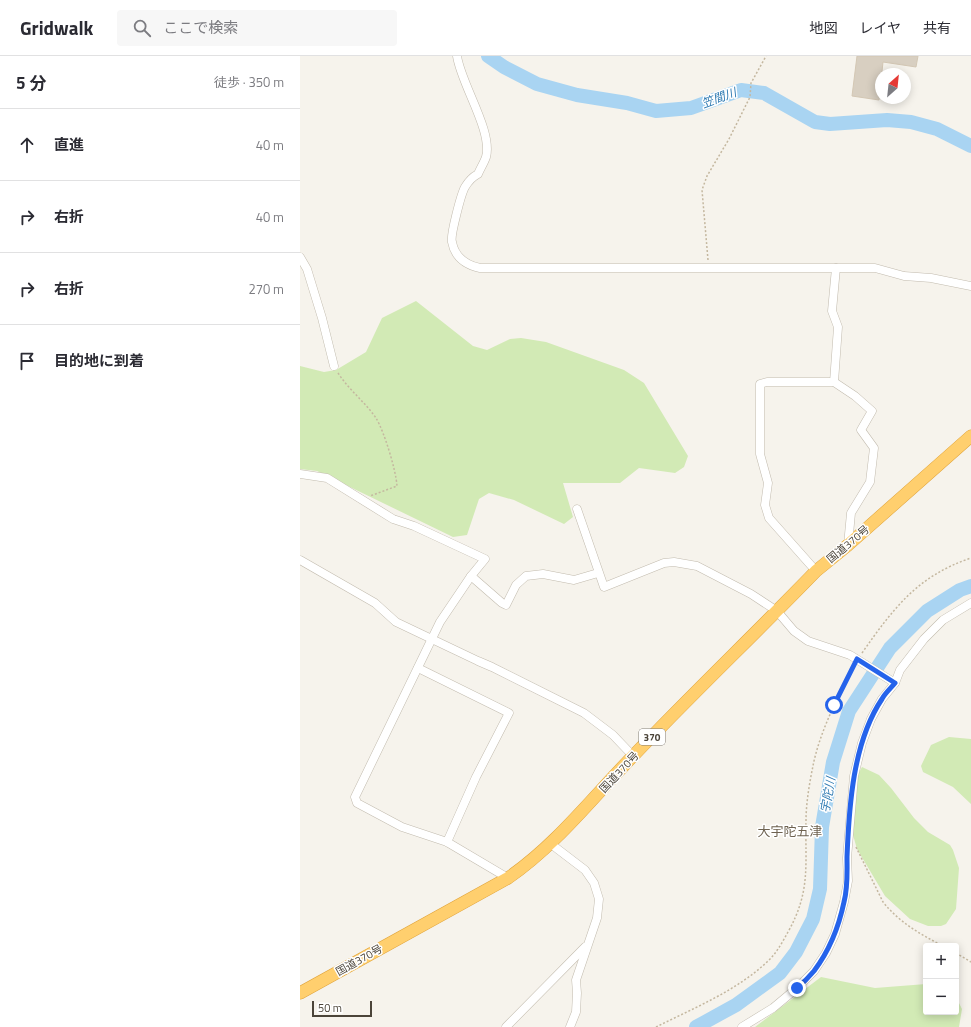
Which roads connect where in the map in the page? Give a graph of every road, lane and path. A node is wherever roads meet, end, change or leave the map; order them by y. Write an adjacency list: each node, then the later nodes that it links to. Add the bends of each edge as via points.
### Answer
1 (457, 56): 4 (street, via 460,72 487,142 486,157 478,174 473,176 464,188 453,227 451,242 458,258 468,266 480,268)
2 (766, 56): 4 (path, via 751,83 750,97 702,190)
3 (300, 257): 7 (street, via 307,269)
4 (709, 268): 5 (street)
5 (836, 268): 6 (street, via 875,268 904,276 931,278); 8 (street, via 832,310 838,327)
6 (971, 286)
7 (334, 366): 11 (path, via 344,382 376,418 386,438 397,482 397,486)
8 (834, 382): 13 (street, via 872,411 861,430 874,448 870,482 852,513); 16 (street, via 760,384 760,454 768,483 765,506 769,518)
9 (971, 436): 13 (highway, 国道370号 / 370)
10 (300, 474): 11 (street, via 327,478)
11 (361, 499): 18 (street, via 393,519 485,559)
12 (577, 509): 17 (street)
13 (848, 545): 16 (highway, 国道370号 / 370)
14 (971, 558): 22 (path, via 933,575 902,600)
15 (300, 560): 21 (street, via 375,603 396,622)
16 (816, 571): 20 (highway, 国道370号 / 370)
17 (598, 573): 18 (street, via 574,580 543,574 526,576 516,586 506,605); 20 (street, via 604,586 664,562 697,566 751,594)
18 (471, 576): 21 (street, via 440,622)
19 (971, 603): 24 (street, via 943,620 924,639)
20 (777, 611): 22 (street, via 794,631 808,642); 25 (highway, 国道370号 / 370)
21 (433, 640): 23 (street); 25 (street, via 584,713 614,735)
22 (858, 660): 24 (street); 37 (path, via 834,705 814,762 806,819 806,881 793,923 768,961 747,978 716,997)
23 (418, 668): 26 (street, via 508,713); 26 (street, via 355,797 357,803 402,827)
24 (894, 682): 38 (street, via 871,719 854,776 847,858 848,881 835,934 814,971 773,1008)
25 (633, 756): 27 (highway, 国道370号 / 370)
26 (447, 842): 29 (street)
27 (551, 844): 29 (highway, 国道370号 / 370); 31 (street, via 585,870 594,883 599,899 597,918)
28 (856, 848): 30 (path, via 889,910 915,931)
29 (508, 878): 34 (highway, 国道370号 / 370)
30 (937, 943)
31 (587, 945): 35 (street); 36 (street, via 576,980 576,1012)
32 (959, 955): 33 (path)
33 (971, 962)
34 (300, 993)
35 (506, 1027)
36 (570, 1027)
37 (656, 1027)
38 (742, 1027)

